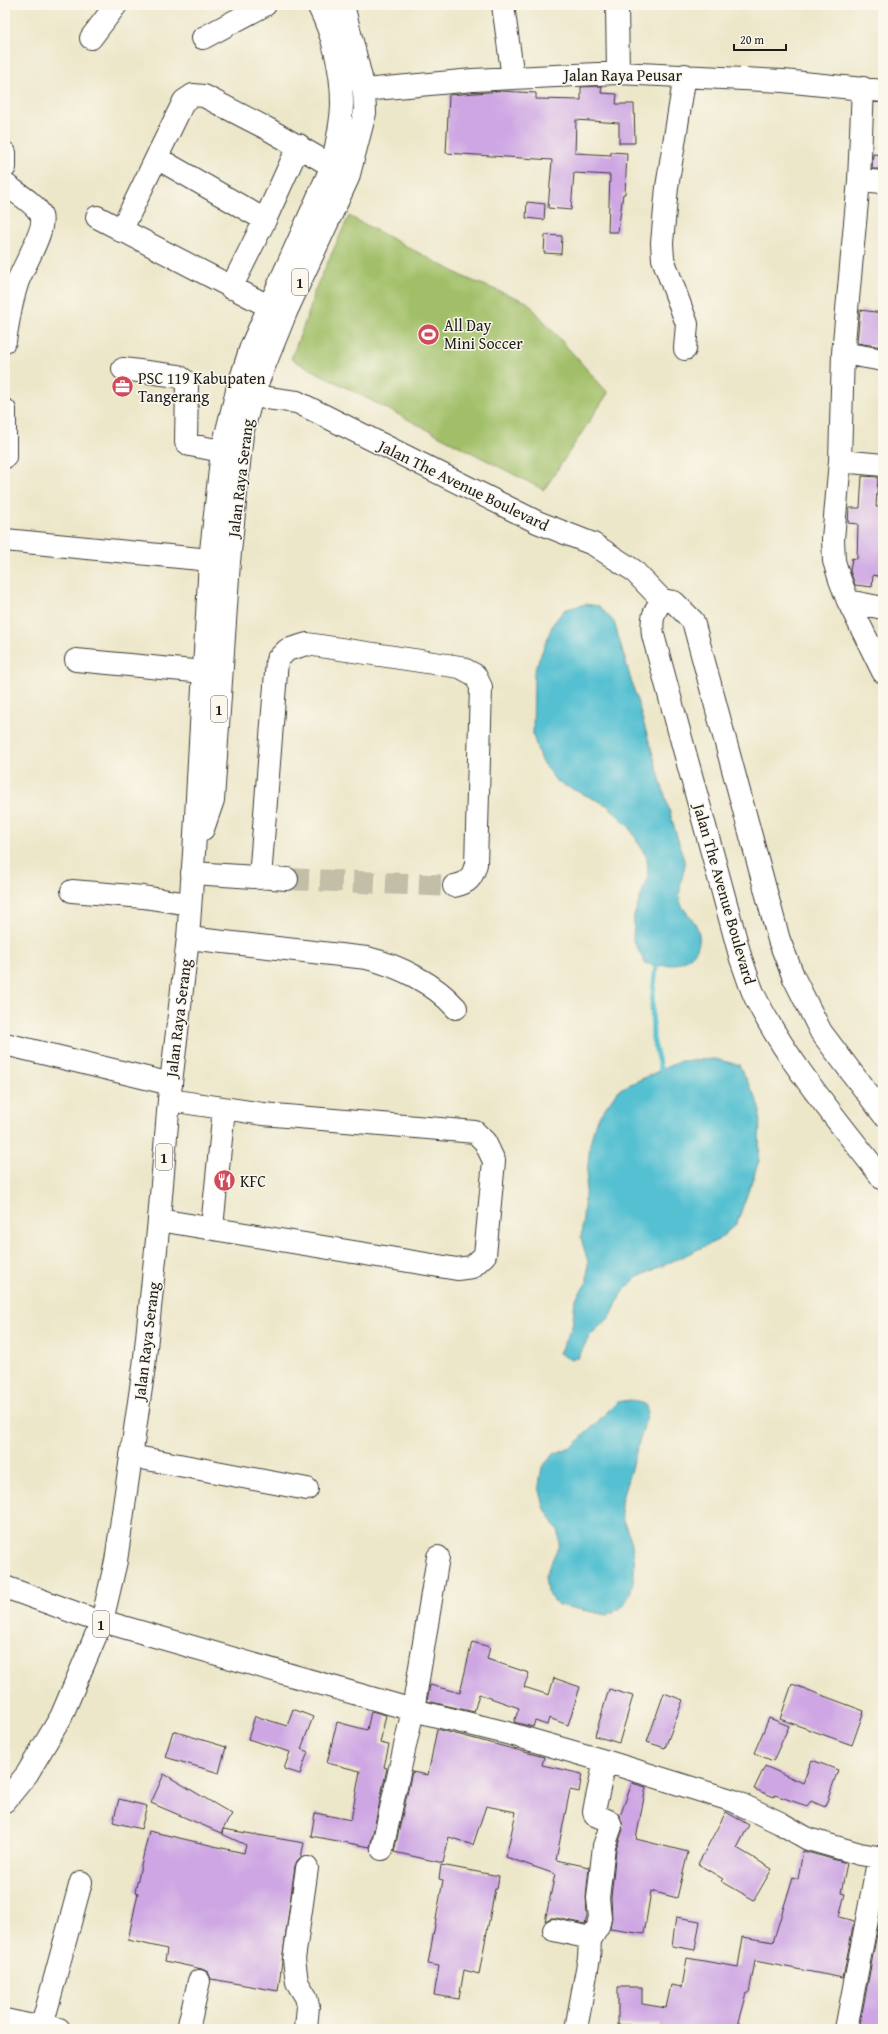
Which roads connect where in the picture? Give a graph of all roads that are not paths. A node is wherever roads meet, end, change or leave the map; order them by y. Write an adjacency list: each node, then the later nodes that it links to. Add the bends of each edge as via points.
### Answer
1 (116, 5): 7 (main road)
2 (265, 5): 8 (main road)
3 (318, 5): 17 (main road, Jalan Raya Serang / 1, via 327,22 337,63 342,103 339,136)
4 (343, 5): 13 (main road, Jalan Raya Serang / 1)
5 (503, 5): 11 (main road)
6 (617, 5): 9 (main road)
7 (91, 38)
8 (204, 38)
9 (618, 73): 10 (main road, Jalan Raya Peusar); 11 (main road, Jalan Raya Peusar)
10 (685, 75): 12 (main road, Jalan Raya Peusar); 28 (main road, via 667,186 662,243 663,259 687,324)
11 (514, 78): 13 (main road, Jalan Raya Peusar)
12 (873, 89): 19 (main road)
13 (364, 90): 32 (main road, Jalan Raya Serang / 1, via 365,113 348,178 286,312)
14 (299, 145): 16 (main road, via 209,99 193,95 184,101); 17 (main road); 23 (main road)
15 (5, 153): 18 (main road)
16 (157, 158): 23 (main road); 24 (main road)
17 (332, 166): 26 (main road, Jalan Raya Serang / 1)
18 (5, 167)
19 (859, 180): 20 (main road); 29 (main road)
20 (883, 182)
21 (5, 184): 27 (main road, via 41,214 42,222 39,236 17,283)
22 (97, 217): 24 (main road)
23 (265, 220): 25 (main road)
24 (121, 231): 25 (main road)
25 (230, 288): 26 (main road)
26 (268, 306): 32 (main road, Jalan Raya Serang / 1, via 251,347)
27 (5, 340)
28 (685, 349)
29 (843, 353): 30 (main road); 36 (main road)
30 (883, 360)
31 (123, 369): 34 (main road, via 178,376 184,380 187,386 186,442)
32 (244, 394): 34 (main road, Jalan Raya Serang / 1); 40 (main road, Jalan The Avenue Boulevard, via 297,402 537,522 593,544 633,570); 46 (main road, Jalan Raya Serang / 1, via 213,800)
33 (5, 410): 35 (main road)
34 (222, 451): 39 (main road, Jalan Raya Serang / 1)
35 (5, 456)
36 (840, 461): 37 (main road); 41 (main road, via 833,539 834,561)
37 (883, 465)
38 (5, 540): 39 (main road)
39 (210, 560): 44 (main road, Jalan Raya Serang / 1)
40 (662, 600): 57 (main road, Jalan The Avenue Boulevard, via 674,602 693,621 779,940 794,978 822,1032); 58 (main road, Jalan The Avenue Boulevard, via 651,622 653,635 741,959 753,992 784,1046)
41 (848, 601): 42 (main road); 45 (main road)
42 (883, 608)
43 (76, 660): 44 (main road)
44 (204, 672): 46 (main road, Jalan Raya Serang / 1)
45 (883, 672)
46 (193, 863): 47 (main road); 51 (main road, Jalan Raya Serang / 1)
47 (260, 878): 48 (main road); 49 (main road, via 277,660 287,650 307,644 460,668 475,675 481,687 476,864 473,875 465,884)
48 (287, 879)
49 (454, 886)
50 (72, 891): 51 (main road)
51 (189, 904): 52 (main road, Jalan Raya Serang / 1)
52 (188, 938): 53 (main road, via 392,964 445,996); 55 (main road, Jalan Raya Serang / 1)
53 (456, 1008)
54 (5, 1044): 55 (main road)
55 (170, 1092): 56 (main road); 59 (main road, Jalan Raya Serang / 1)
56 (224, 1109): 60 (main road); 60 (main road, via 475,1132 486,1142 494,1162 485,1255 472,1267 457,1269)
57 (883, 1114)
58 (883, 1179)
59 (159, 1220): 60 (main road); 61 (main road, Jalan Raya Serang / 1, via 144,1367)
60 (212, 1227)
61 (131, 1458): 62 (main road); 65 (main road, Jalan Raya Serang, via 117,1497)
62 (307, 1489)
63 (438, 1557): 66 (main road)
64 (5, 1587): 65 (main road)
65 (95, 1619): 66 (main road); 68 (main road, Jalan Raya Serang, via 27,1774)
66 (413, 1710): 67 (main road); 69 (main road)
67 (605, 1761): 70 (main road, via 734,1801 808,1839); 74 (main road, via 594,1811 595,1815 608,1821 611,1826 605,1841 601,1868 598,1898 600,1918)
68 (5, 1801)
69 (382, 1849)
70 (881, 1858): 81 (main road)
71 (307, 1868): 79 (main road, via 294,1959 297,1982 308,2006)
72 (81, 1882): 77 (main road)
73 (554, 1930): 74 (main road)
74 (590, 1940): 80 (main road)
75 (199, 1981): 78 (main road)
76 (5, 2020): 77 (main road, via 33,2026)
77 (51, 2025)
78 (188, 2029)
79 (306, 2029)
80 (576, 2029)
81 (846, 2029)

